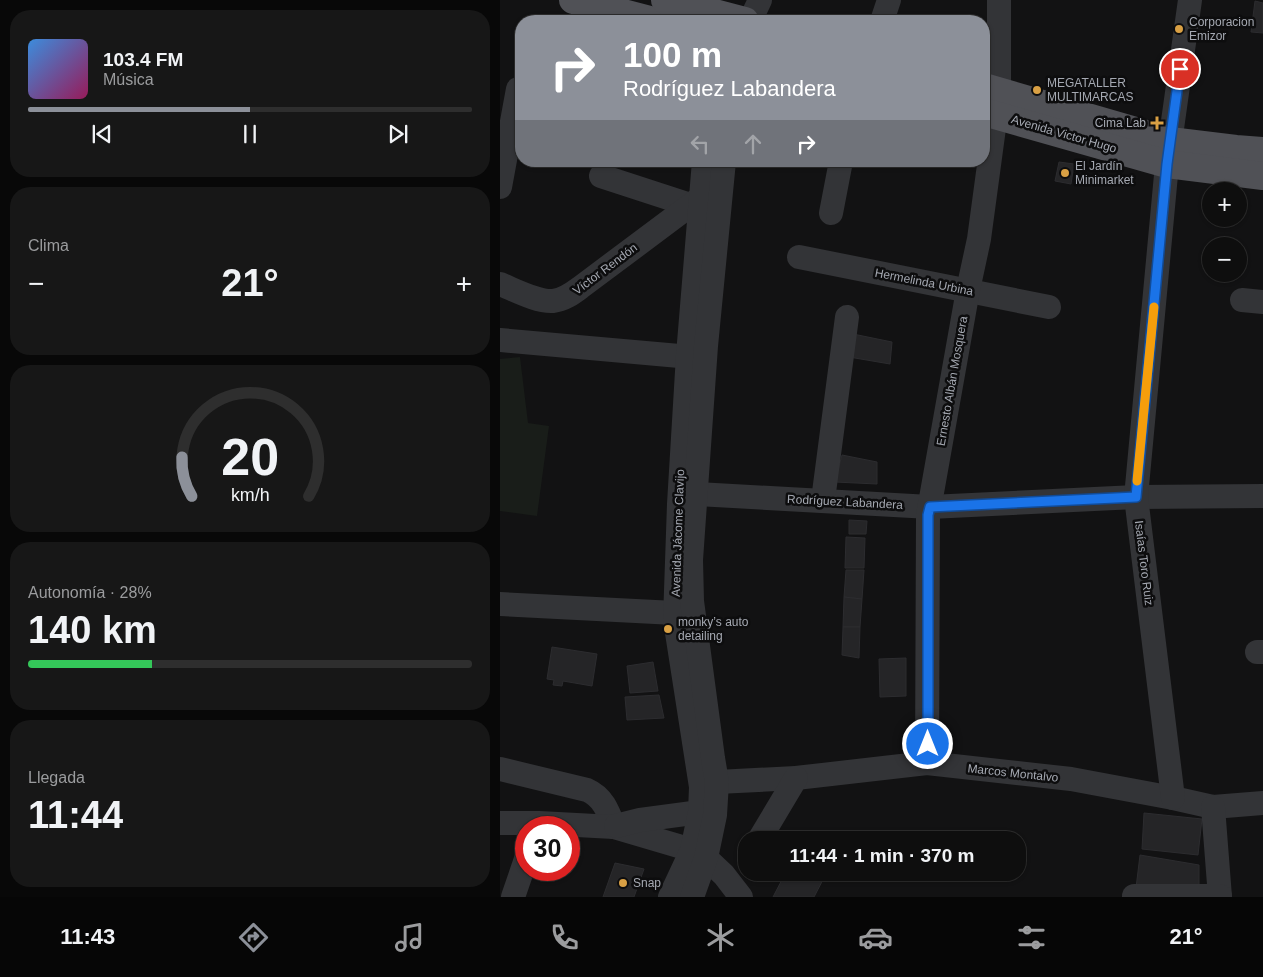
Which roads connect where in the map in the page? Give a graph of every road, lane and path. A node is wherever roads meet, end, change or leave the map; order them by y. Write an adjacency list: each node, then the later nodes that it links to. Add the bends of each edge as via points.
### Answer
1 (578, 0): 7 (main road)
2 (666, 0): 8 (main road)
3 (760, 0): 9 (street)
4 (889, 0): 10 (street)
5 (999, 0): 11 (street, Ernesto Albán Mosquera)
6 (1190, 0): 14 (street, Isaías Toro Ruiz)
7 (632, 15)
8 (735, 15)
9 (741, 15)
10 (884, 15)
11 (990, 101): 14 (main road, Avenida Victor Hugo)
12 (515, 106): 21 (street)
13 (1263, 151): 14 (main road, Avenida Victor Hugo, via 1236,149)
14 (1169, 153): 20 (main road, Avenida Victor Hugo); 33 (street, Isaías Toro Ruiz)
15 (703, 167): 22 (street, Avenida Jácome Clavijo)
16 (723, 167): 30 (street, Avenida Jácome Clavijo)
17 (841, 167): 23 (street)
18 (985, 167): 26 (street, Ernesto Albán Mosquera, via 979,239)
19 (601, 176): 22 (street)
20 (1263, 176)
21 (500, 188)
22 (695, 201): 25 (street, Víctor Rendón, via 567,297 553,301 538,299); 30 (street, Avenida Jácome Clavijo)
23 (831, 213)
24 (798, 257): 26 (street, Hermelinda Urbina)
25 (500, 284)
26 (968, 290): 27 (street, Hermelinda Urbina); 35 (street, Ernesto Albán Mosquera)
27 (1049, 307)
28 (847, 317): 34 (street)
29 (500, 340): 30 (street)
30 (697, 357): 31 (street, Avenida Jácome Clavijo); 37 (street, Avenida Jácome Clavijo, via 679,504)
31 (697, 494): 34 (street, Rodríguez Labandera); 41 (street, Avenida Jácome Clavijo, via 692,601 712,758)
32 (1263, 496): 33 (street, Rodríguez Labandera)
33 (1136, 497): 35 (street, Rodríguez Labandera); 42 (street, Isaías Toro Ruiz)
34 (823, 500): 35 (street, Rodríguez Labandera)
35 (930, 507): 38 (street, Ernesto Albán Mosquera)
36 (500, 604): 37 (street)
37 (675, 613): 41 (street, Avenida Jácome Clavijo)
38 (927, 763): 40 (street, Marcos Montalvo); 42 (street, Marcos Montalvo, via 1071,779)
39 (500, 769): 49 (street, via 594,793 603,801)
40 (796, 778): 41 (street, Marcos Montalvo); 50 (street)
41 (709, 784): 45 (street, Avenida Jácome Clavijo)
42 (1173, 798): 44 (street, Marcos Montalvo)
43 (1263, 803): 44 (street, Marcos Montalvo)
44 (1213, 808): 58 (street)
45 (707, 814): 49 (street, via 640,820); 51 (street, Avenida Jácome Clavijo)
46 (500, 823): 47 (street)
47 (515, 824)
48 (580, 826): 49 (street)
49 (614, 827): 51 (street)
50 (764, 831)
51 (699, 854): 55 (street, Avenida Jácome Clavijo); 56 (street, Avenida Jácome Clavijo); 57 (street, via 724,875)
52 (518, 881): 54 (street)
53 (1134, 896): 58 (street)
54 (513, 897)
55 (670, 897)
56 (692, 897)
57 (741, 897)
58 (1220, 897)

